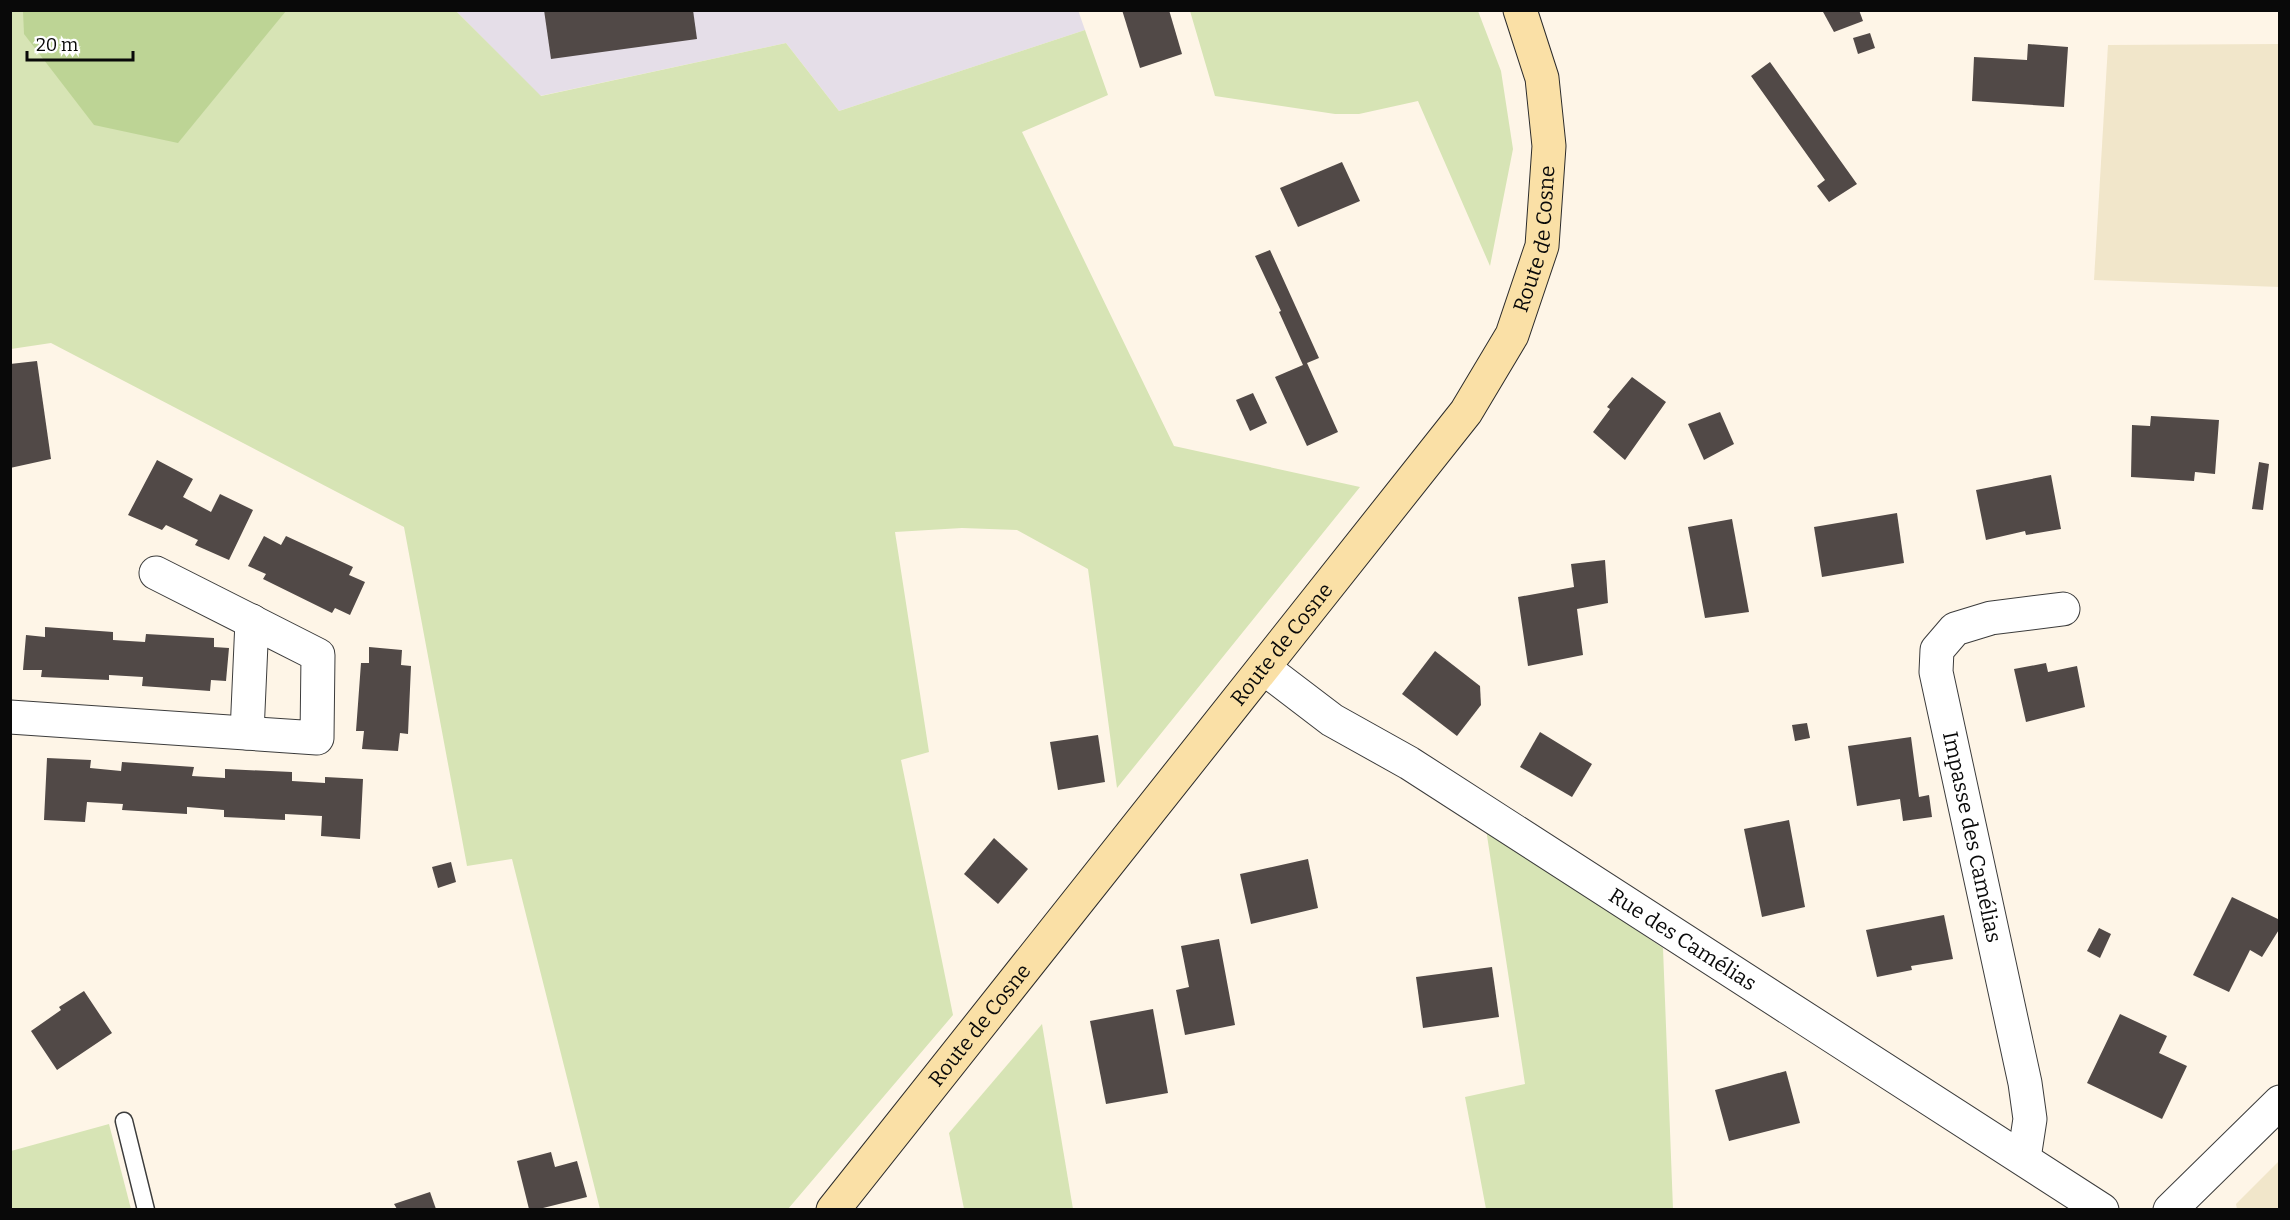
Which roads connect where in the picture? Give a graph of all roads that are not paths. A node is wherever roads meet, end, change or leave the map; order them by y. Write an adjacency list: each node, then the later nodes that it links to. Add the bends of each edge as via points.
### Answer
1 (1520, 10): 5 (main road, Route de Cosne, via 1542,78 1549,147 1542,246 1512,335 1466,412)
2 (156, 573): 4 (street)
3 (2063, 609): 10 (street, Impasse des Camélias, via 1991,618 1955,629 1937,650 1936,672 2025,1083 2030,1119)
4 (252, 621): 7 (street); 7 (street, via 318,655 317,738)
5 (1265, 669): 10 (street, Rue des Camélias, via 1332,720 1419,770); 12 (main road, Route de Cosne)
6 (10, 717): 7 (street)
7 (248, 733)
8 (2280, 1102): 14 (street)
9 (124, 1121): 11 (lane)
10 (2024, 1158): 13 (street, Rue des Camélias)
11 (146, 1209)
12 (833, 1209)
13 (2102, 1209)
14 (2170, 1209)

